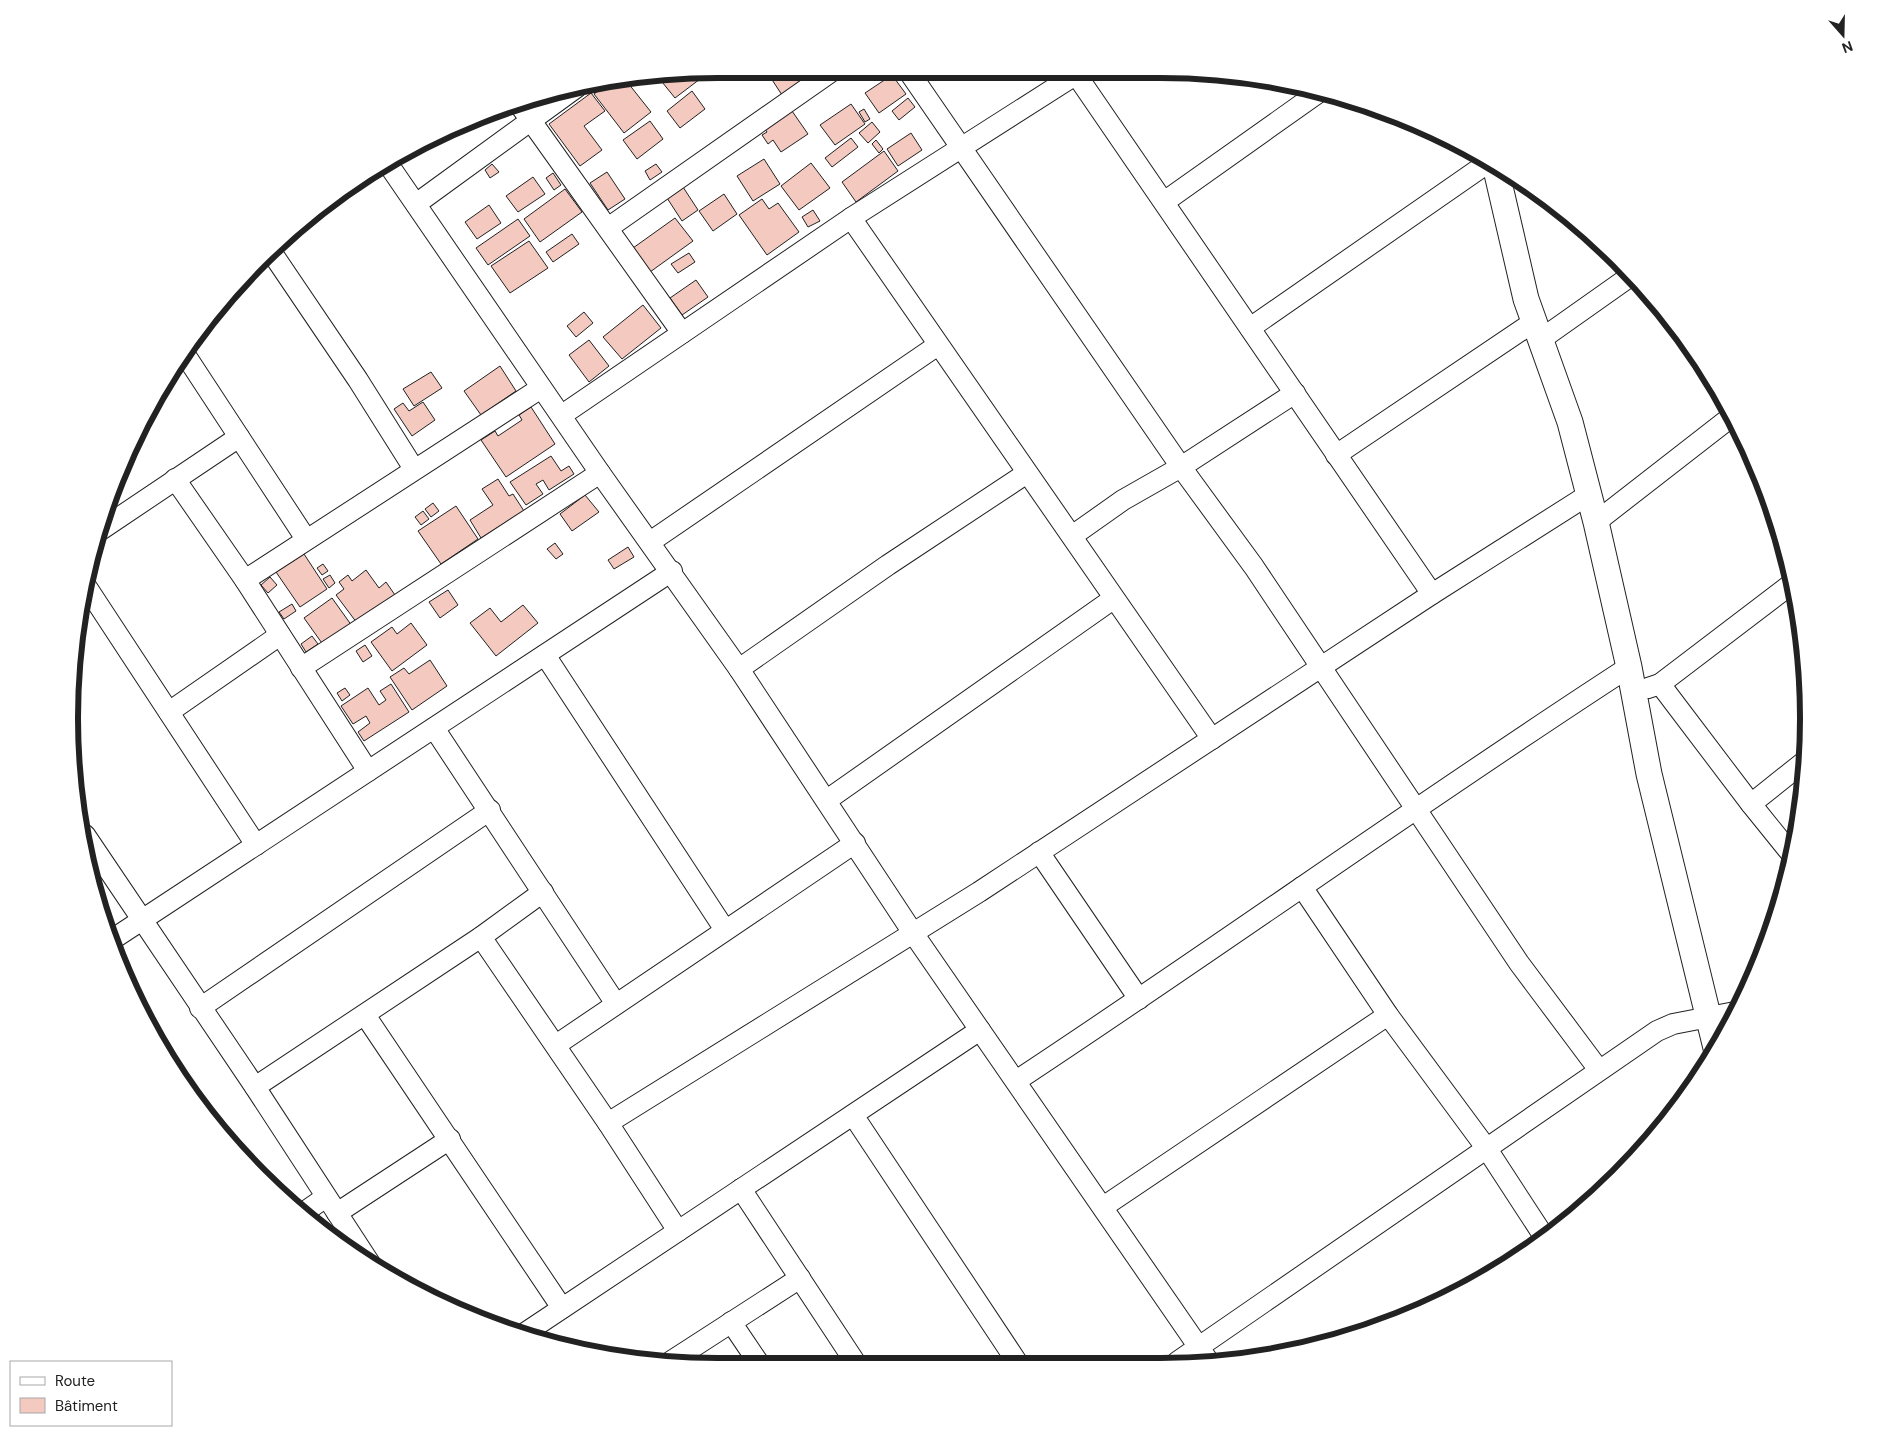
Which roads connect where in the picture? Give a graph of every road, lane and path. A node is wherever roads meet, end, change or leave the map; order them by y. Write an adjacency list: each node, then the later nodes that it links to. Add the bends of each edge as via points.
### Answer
1 (822, 78): 15 (street)
2 (913, 78): 8 (street)
3 (1067, 78): 8 (street)
4 (1083, 78): 12 (street)
5 (1313, 96): 12 (street)
6 (552, 99): 7 (street)
7 (524, 112): 13 (street); 15 (street)
8 (962, 147): 14 (street); 29 (street)
9 (391, 168): 13 (street)
10 (1493, 171): 18 (street)
11 (1497, 173): 19 (main road, via 1526,299)
12 (1164, 202): 18 (street)
13 (416, 204): 23 (street)
14 (851, 218): 20 (street); 21 (street)
15 (608, 228): 20 (street)
16 (274, 256): 30 (street)
17 (1626, 279): 19 (street)
18 (1250, 328): 24 (street)
19 (1538, 330): 28 (street); 34 (main road, via 1570,422)
20 (682, 333): 25 (street)
21 (938, 345): 32 (street); 39 (street)
22 (188, 358): 27 (street)
23 (541, 388): 25 (street); 30 (street)
24 (1295, 393): 28 (street); 29 (street)
25 (562, 415): 31 (street)
26 (1726, 420): 35 (street)
27 (239, 437): 33 (street); 38 (street)
28 (1336, 455): 44 (street)
29 (1181, 467): 37 (street, via 1124,500); 50 (street, via 1254,567)
30 (414, 469): 38 (street)
31 (600, 473): 39 (street); 49 (street)
32 (1027, 473): 37 (street); 51 (street)
33 (175, 479): 36 (street); 41 (street)
34 (1588, 496): 35 (main road); 44 (street)
35 (1596, 522): 48 (main road)
36 (107, 526)
37 (1072, 536): 45 (street)
38 (306, 539): 41 (street)
39 (650, 542): 40 (street)
40 (672, 571): 47 (street); 51 (street)
41 (244, 580): 46 (street)
42 (1787, 587): 52 (street)
43 (90, 592): 54 (street)
44 (1432, 594): 50 (street)
45 (1113, 598): 56 (street); 59 (street)
46 (280, 635): 49 (street); 54 (street)
47 (545, 655): 55 (street); 71 (street)
48 (1630, 667): 53 (main road); 61 (street)
49 (301, 668): 58 (street)
50 (1321, 668): 56 (street); 61 (street)
51 (739, 669): 59 (street)
52 (1660, 684): 53 (street); 60 (street)
53 (1634, 696): 81 (main road, via 1649,774)
54 (168, 712): 65 (street)
55 (434, 728): 58 (street); 62 (street)
56 (1212, 739): 67 (street)
57 (1798, 766): 60 (street)
58 (368, 771): 65 (street)
59 (827, 800): 64 (street)
60 (1751, 804): 66 (street)
61 (1415, 809): 68 (street); 85 (street, via 1519,962)
62 (490, 810): 69 (street); 77 (street)
63 (90, 842): 70 (street)
64 (856, 843): 71 (street); 72 (street)
65 (256, 845): 70 (street)
66 (1787, 848)
67 (1039, 852): 72 (street); 75 (street)
68 (1302, 887): 75 (street); 80 (street)
69 (544, 892): 74 (street); 76 (street)
70 (143, 919): 73 (street); 77 (street)
71 (725, 930): 76 (street)
72 (913, 933): 82 (street); 89 (street)
73 (116, 937)
74 (481, 937): 79 (street); 84 (street)
75 (1140, 1000): 86 (street)
76 (616, 1004): 84 (street)
77 (200, 1008): 87 (street)
78 (1728, 1013): 81 (street)
79 (366, 1015): 87 (street); 90 (street)
80 (1388, 1015): 91 (street); 94 (street)
81 (1708, 1016): 83 (main road); 85 (street, via 1657,1031)
82 (980, 1030): 86 (street); 88 (street)
83 (1714, 1040)
84 (556, 1046): 89 (street)
85 (1599, 1070): 91 (street)
86 (1016, 1081): 94 (street)
87 (255, 1087): 93 (street)
88 (853, 1115): 92 (street); 107 (street)
89 (608, 1123): 96 (street)
90 (450, 1139): 93 (street); 100 (street)
91 (1487, 1149): 97 (street); 103 (street)
92 (741, 1189): 96 (street); 99 (street)
93 (332, 1205): 95 (street); 98 (street)
94 (1103, 1207): 103 (street)
95 (310, 1211)
96 (678, 1232): 100 (street)
97 (1541, 1232)
98 (358, 1248)
99 (800, 1278): 101 (street); 106 (street)
100 (562, 1308): 102 (street)
101 (731, 1322): 104 (street); 105 (street)
102 (529, 1330)
103 (1204, 1355)
104 (678, 1357)
105 (755, 1358)
106 (853, 1358)
107 (1014, 1358)

